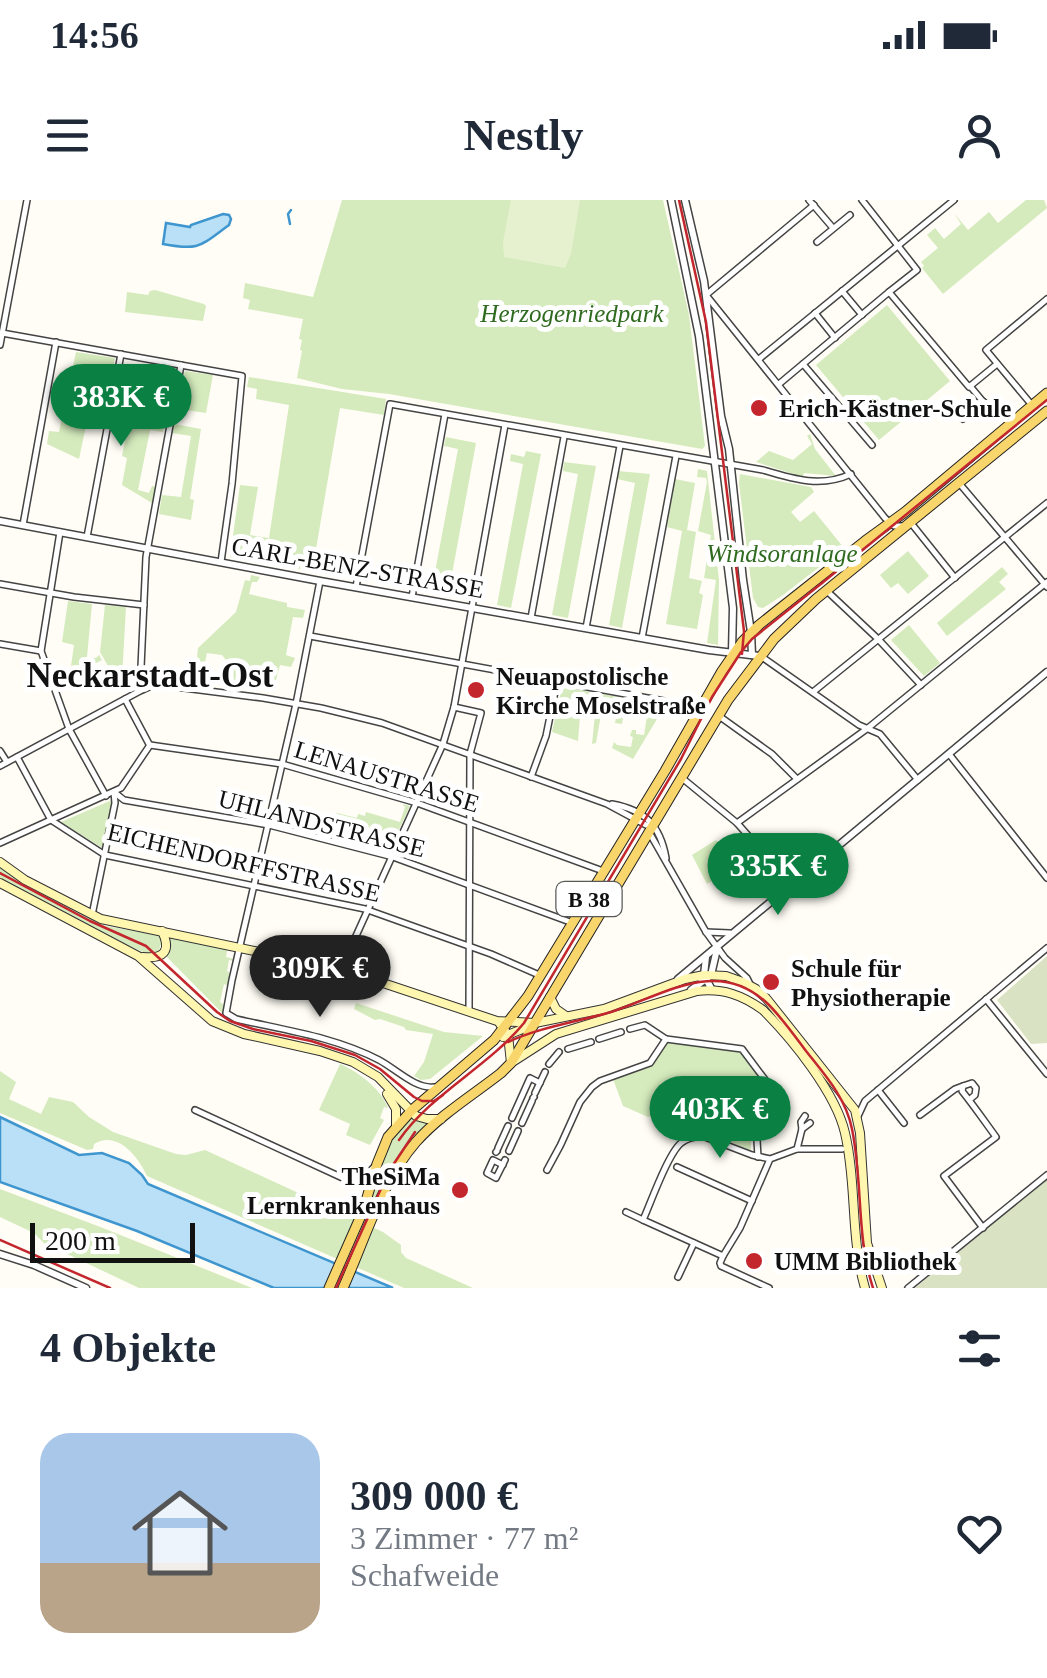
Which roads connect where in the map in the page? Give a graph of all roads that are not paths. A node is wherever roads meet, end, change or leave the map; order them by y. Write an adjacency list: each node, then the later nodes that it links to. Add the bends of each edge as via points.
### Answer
1 (26, 200): 19 (street)
2 (671, 200): 14 (street)
3 (685, 200): 15 (street)
4 (863, 202): 7 (street); 11 (street)
5 (949, 202): 11 (street)
6 (812, 203): 9 (street); 15 (street)
7 (857, 209)
8 (850, 215): 9 (street)
9 (833, 229): 10 (street)
10 (817, 242)
11 (898, 246): 12 (street); 13 (street, via 916,270)
12 (842, 291): 17 (street); 18 (street)
13 (890, 292): 18 (street); 29 (street)
14 (690, 293): 15 (street); 42 (street)
15 (706, 295): 24 (street); 43 (street)
16 (1047, 299): 26 (street, via 986,350)
17 (814, 314): 20 (street); 24 (street)
18 (862, 315): 20 (street)
19 (2, 333): 21 (street); 22 (street)
20 (835, 338): 25 (street)
21 (56, 342): 23 (street); 49 (street)
22 (0, 345)
23 (120, 354): 27 (street); 52 (street)
24 (758, 359): 28 (street)
25 (802, 364): 28 (street); 40 (street)
26 (997, 364): 29 (street); 32 (street)
27 (181, 365): 54 (street); 55 (street, via 242,376)
28 (779, 384): 44 (street)
29 (967, 384): 31 (street)
30 (1047, 392): 32 (main road, B 38)
31 (984, 402): 33 (street); 36 (street)
32 (1032, 406): 48 (main road, B 38)
33 (990, 410)
34 (446, 414): 37 (street); 60 (street, via 390,404); 63 (street)
35 (1046, 415): 45 (main road, B 38)
36 (963, 419)
37 (505, 425): 38 (street); 66 (street)
38 (564, 436): 39 (street); 68 (street)
39 (620, 446): 41 (street); 69 (street)
40 (872, 446)
41 (676, 456): 42 (street); 72 (street)
42 (714, 463): 43 (street); 77 (street, via 733,608)
43 (729, 465): 44 (street, via 818,482); 65 (street)
44 (851, 474): 48 (street)
45 (959, 483): 50 (main road, B 38); 53 (street)
46 (1047, 503): 53 (street)
47 (0, 521): 49 (street, CARL-BENZ-STRASSE)
48 (889, 523): 50 (street); 67 (main road, B 38)
49 (23, 525): 51 (street, CARL-BENZ-STRASSE)
50 (910, 525): 56 (street); 61 (main road, B 38)
51 (60, 532): 52 (street, CARL-BENZ-STRASSE); 62 (street)
52 (87, 537): 54 (street, CARL-BENZ-STRASSE)
53 (1006, 537): 56 (street); 59 (street)
54 (147, 551): 55 (street, CARL-BENZ-STRASSE); 64 (street)
55 (221, 562): 57 (street, CARL-BENZ-STRASSE)
56 (956, 578): 73 (street)
57 (320, 581): 60 (street, CARL-BENZ-STRASSE); 71 (street)
58 (0, 584): 62 (street)
59 (1046, 585): 83 (street)
60 (356, 587): 63 (street, CARL-BENZ-STRASSE)
61 (826, 591): 73 (street); 78 (main road, B 38)
62 (50, 593): 64 (street); 76 (street)
63 (412, 596): 66 (street, CARL-BENZ-STRASSE)
64 (144, 605): 84 (street)
65 (747, 605): 67 (street); 70 (street)
66 (472, 608): 68 (street, CARL-BENZ-STRASSE); 79 (street)
67 (771, 616): 70 (main road, B 38)
68 (531, 618): 69 (street, CARL-BENZ-STRASSE)
69 (586, 628): 72 (street, CARL-BENZ-STRASSE)
70 (752, 632): 77 (main road, B 38); 78 (street)
71 (309, 636): 79 (street); 87 (street)
72 (642, 638): 75 (street, CARL-BENZ-STRASSE)
73 (878, 639): 83 (street); 85 (street)
74 (0, 644): 76 (street)
75 (709, 650): 77 (street, CARL-BENZ-STRASSE); 80 (street)
76 (41, 651): 92 (street)
77 (732, 654): 78 (street, CARL-BENZ-STRASSE); 80 (main road, B 38)
78 (754, 660): 85 (street); 90 (main road, B 38)
79 (462, 664): 82 (street); 88 (street)
80 (722, 671): 89 (main road, B 38)
81 (1047, 672): 96 (street)
82 (557, 682): 89 (street); 101 (street)
83 (922, 685): 91 (street)
84 (140, 691): 86 (street); 87 (street, via 161,686)
85 (813, 692): 91 (street)
86 (124, 699): 92 (street); 94 (street)
87 (296, 704): 93 (street); 99 (street)
88 (454, 707): 93 (street); 95 (street, via 480,713)
89 (700, 710): 111 (main road, B 38)
90 (719, 716): 102 (main road, B 38); 103 (street)
91 (868, 728): 103 (street); 104 (street)
92 (69, 729): 98 (street); 106 (street)
93 (444, 744): 95 (street); 107 (street)
94 (150, 745): 99 (street, LENAUSTRASSE); 105 (street)
95 (470, 754): 101 (street); 110 (street)
96 (949, 754): 104 (street); 118 (street)
97 (4, 756): 98 (street); 100 (street)
98 (17, 757): 108 (street)
99 (282, 764): 107 (street, LENAUSTRASSE); 112 (street)
100 (0, 766)
101 (531, 777): 111 (street, via 615,804)
102 (682, 778): 109 (street); 111 (main road, B 38)
103 (798, 779): 109 (street)
104 (918, 780): 120 (street)
105 (114, 792): 106 (street); 112 (street, UHLANDSTRASSE, via 124,800); 114 (street)
106 (106, 796): 108 (street)
107 (417, 803): 110 (street, LENAUSTRASSE); 115 (street)
108 (51, 820): 113 (street); 114 (street, EICHENDORFFSTRASSE)
109 (737, 822): 120 (street)
110 (470, 823): 117 (street, LENAUSTRASSE); 122 (street)
111 (645, 823): 117 (main road, B 38); 127 (street); 142 (main road, B 38)
112 (268, 825): 115 (street, UHLANDSTRASSE); 121 (street)
113 (0, 843)
114 (105, 855): 121 (street, EICHENDORFFSTRASSE); 124 (street)
115 (393, 857): 122 (street, UHLANDSTRASSE); 123 (street)
116 (0, 862): 124 (main road)
117 (605, 872): 125 (main road, B 38)
118 (1047, 878)
119 (0, 882): 133 (main road)
120 (789, 882): 128 (street)
121 (254, 884): 123 (street, EICHENDORFFSTRASSE); 130 (street)
122 (470, 885): 125 (street, UHLANDSTRASSE); 129 (street)
123 (368, 910): 129 (street, EICHENDORFFSTRASSE); 135 (street)
124 (92, 915): 126 (main road)
125 (574, 924): 137 (main road, B 38)
126 (162, 931): 130 (main road); 133 (main road, via 164,952)
127 (706, 932): 128 (street); 131 (street); 134 (street)
128 (733, 933): 131 (street)
129 (470, 946): 137 (street, EICHENDORFFSTRASSE); 144 (street)
130 (240, 947): 135 (main road); 160 (street, via 229,1016 339,1044 378,1059 422,1088)
131 (717, 948): 134 (street); 136 (street); 139 (street)
132 (1047, 948): 143 (street)
133 (138, 956): 155 (main road, via 212,1022)
134 (706, 956): 136 (street); 138 (street)
135 (340, 969): 144 (main road)
136 (707, 977): 138 (main road); 139 (main road); 140 (street); 141 (street)
137 (542, 978): 147 (main road, B 38)
138 (674, 983): 145 (main road)
139 (751, 986): 162 (main road)
140 (712, 990): 141 (main road); 165 (main road, via 763,1010)
141 (686, 994): 153 (main road, via 556,1034)
142 (550, 997): 145 (main road); 146 (main road, B 38)
143 (986, 999): 157 (street); 161 (street)
144 (469, 1012): 147 (main road)
145 (566, 1016): 146 (main road)
146 (535, 1023): 147 (main road); 153 (main road, B 38)
147 (505, 1026): 153 (main road); 160 (main road, B 38)
148 (630, 1029): 151 (street, via 645,1024)
149 (622, 1032): 150 (street)
150 (599, 1039)
151 (666, 1039): 184 (street, via 742,1050 768,1081 770,1094 755,1107); 188 (street, via 650,1063 592,1086)
152 (590, 1042): 154 (street, via 562,1051)
153 (511, 1063): 171 (main road, B 38)
154 (549, 1064)
155 (365, 1068): 167 (main road); 177 (main road, via 395,1106)
156 (545, 1072): 158 (street)
157 (1047, 1074)
158 (540, 1083): 170 (street, via 530,1078); 173 (street)
159 (963, 1086): 163 (street); 163 (street, via 976,1088); 168 (street)
160 (440, 1087): 167 (main road, B 38)
161 (878, 1090): 164 (street); 175 (street)
162 (849, 1100): 164 (street); 172 (main road)
163 (969, 1100): 193 (street, via 996,1136 944,1176)
164 (864, 1101): 172 (street)
165 (836, 1107): 172 (main road); 202 (main road)
166 (195, 1110): 186 (street, via 350,1181 362,1180)
167 (410, 1112): 171 (main road); 177 (main road, B 38)
168 (920, 1115)
169 (805, 1116): 178 (street)
170 (512, 1118)
171 (441, 1119): 200 (main road, B 38, via 392,1176)
172 (859, 1121): 203 (main road, via 867,1243)
173 (522, 1123)
174 (810, 1123): 178 (street)
175 (904, 1123)
176 (508, 1126): 183 (street)
177 (396, 1127): 186 (main road, B 38)
178 (802, 1130): 181 (street)
179 (518, 1131): 182 (street)
180 (842, 1148): 181 (street)
181 (797, 1150): 185 (street)
182 (509, 1151)
183 (496, 1153): 183 (street, via 504,1162 496,1178 487,1174)
184 (758, 1157): 185 (street); 192 (street, via 706,1137 685,1140)
185 (770, 1159): 190 (street)
186 (377, 1164): 199 (main road, B 38)
187 (677, 1167): 190 (street)
188 (547, 1170)
189 (1047, 1175): 193 (street)
190 (753, 1201): 196 (street)
191 (626, 1212): 192 (street)
192 (643, 1220): 194 (street)
193 (983, 1228): 204 (street)
194 (694, 1243): 196 (street); 197 (street)
195 (0, 1254): 198 (street, via 39,1258 43,1269)
196 (723, 1256): 201 (street, via 721,1266)
197 (678, 1277)
198 (86, 1288)
199 (329, 1288)
200 (343, 1288)
201 (770, 1288)
202 (865, 1288)
203 (882, 1288)
204 (908, 1288)

